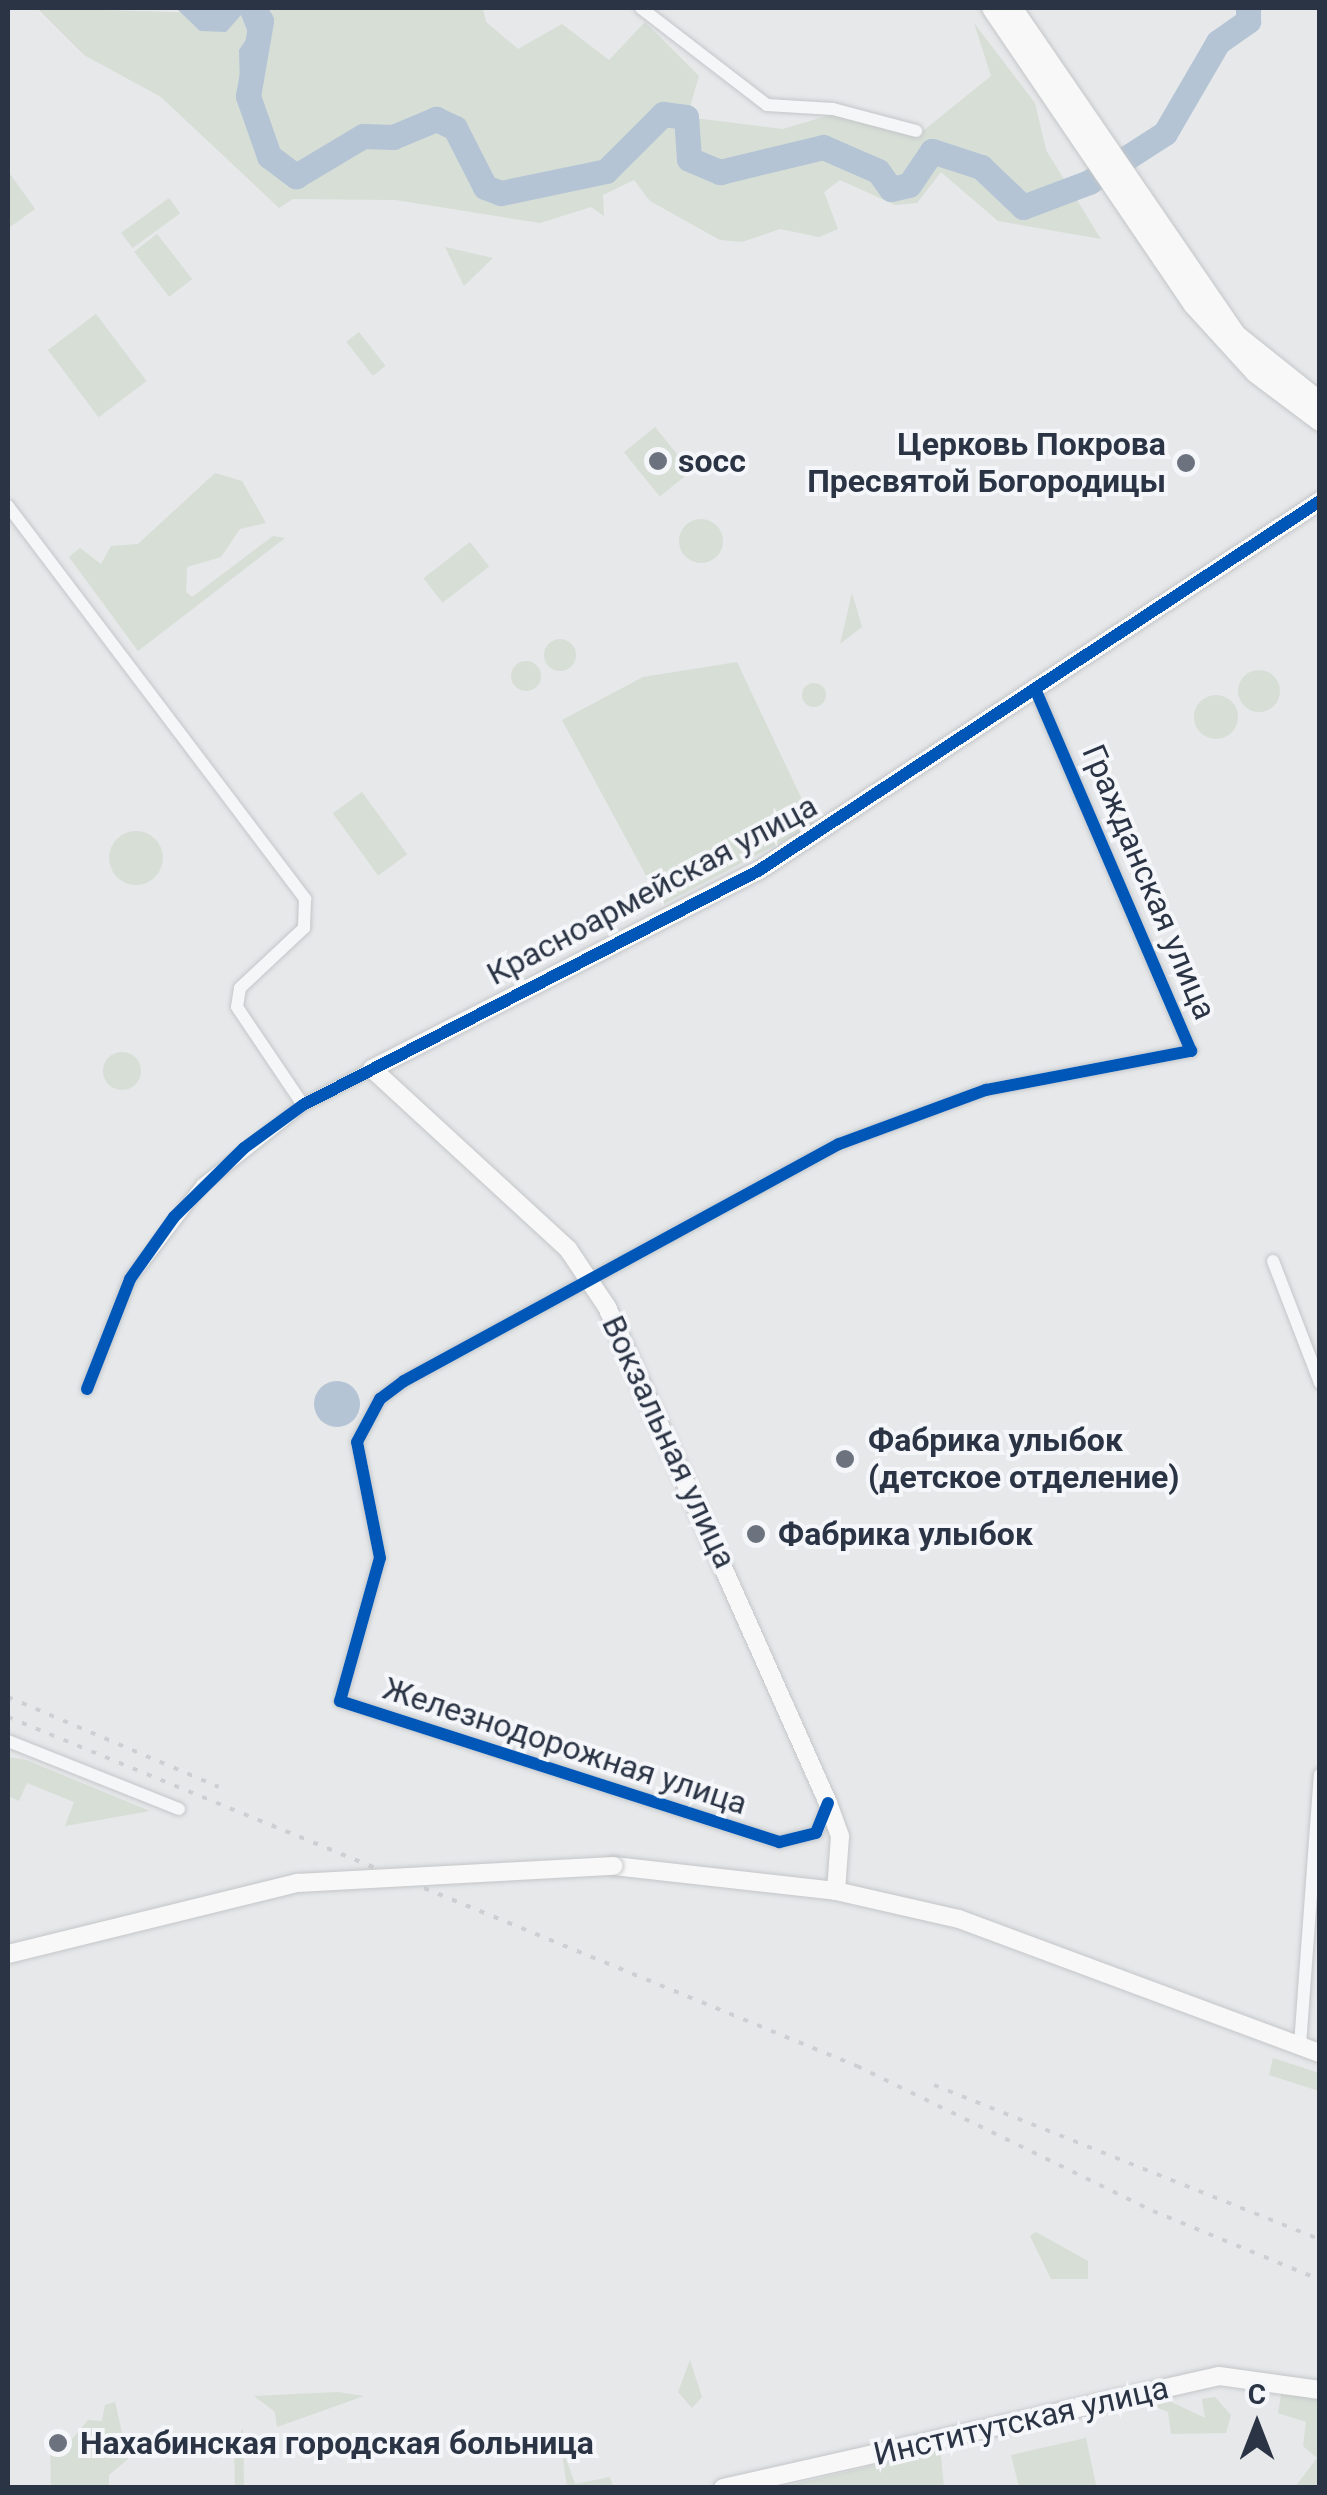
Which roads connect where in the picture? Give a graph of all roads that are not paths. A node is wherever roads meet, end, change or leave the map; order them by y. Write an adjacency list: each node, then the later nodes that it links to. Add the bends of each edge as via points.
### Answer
1 (640, 8): 4 (street, via 767,104 834,109)
2 (992, 8): 5 (main road)
3 (1012, 8): 5 (main road)
4 (916, 131)
5 (1096, 145): 6 (main road)
6 (1129, 196): 7 (main road, via 1236,336); 8 (main road, via 1225,344)
7 (1320, 402)
8 (1320, 421)
9 (1320, 500): 11 (street, Красноармейская улица)
10 (8, 506): 13 (street, via 305,899 304,928 240,988 237,1006)
11 (1036, 691): 12 (street, Красноармейская улица, via 758,871); 15 (street, Гражданская улица, via 1191,1051 935,1105 814,1156)
12 (372, 1069): 13 (street, Красноармейская улица); 15 (street, Вокзальная улица)
13 (303, 1106): 17 (street, Красноармейская улица, via 227,1161 174,1216 130,1279)
14 (1273, 1260): 16 (street)
15 (590, 1275): 20 (street, Вокзальная улица); 20 (street, Железнодорожная улица, via 404,1381 370,1416 357,1442 380,1558 340,1701 779,1842 816,1833)
16 (1320, 1383)
17 (87, 1390)
18 (8, 1741): 21 (street)
19 (1320, 1775): 24 (street)
20 (828, 1803): 22 (street, Вокзальная улица, via 840,1836)
21 (180, 1809)
22 (836, 1891): 23 (street, bridge, via 614,1866 297,1883); 24 (street, via 1091,1962)
23 (8, 1954)
24 (1300, 2045): 25 (street)
25 (1320, 2053)
26 (1320, 2390): 27 (street, Институтская улица, via 1219,2376)
27 (723, 2488)

